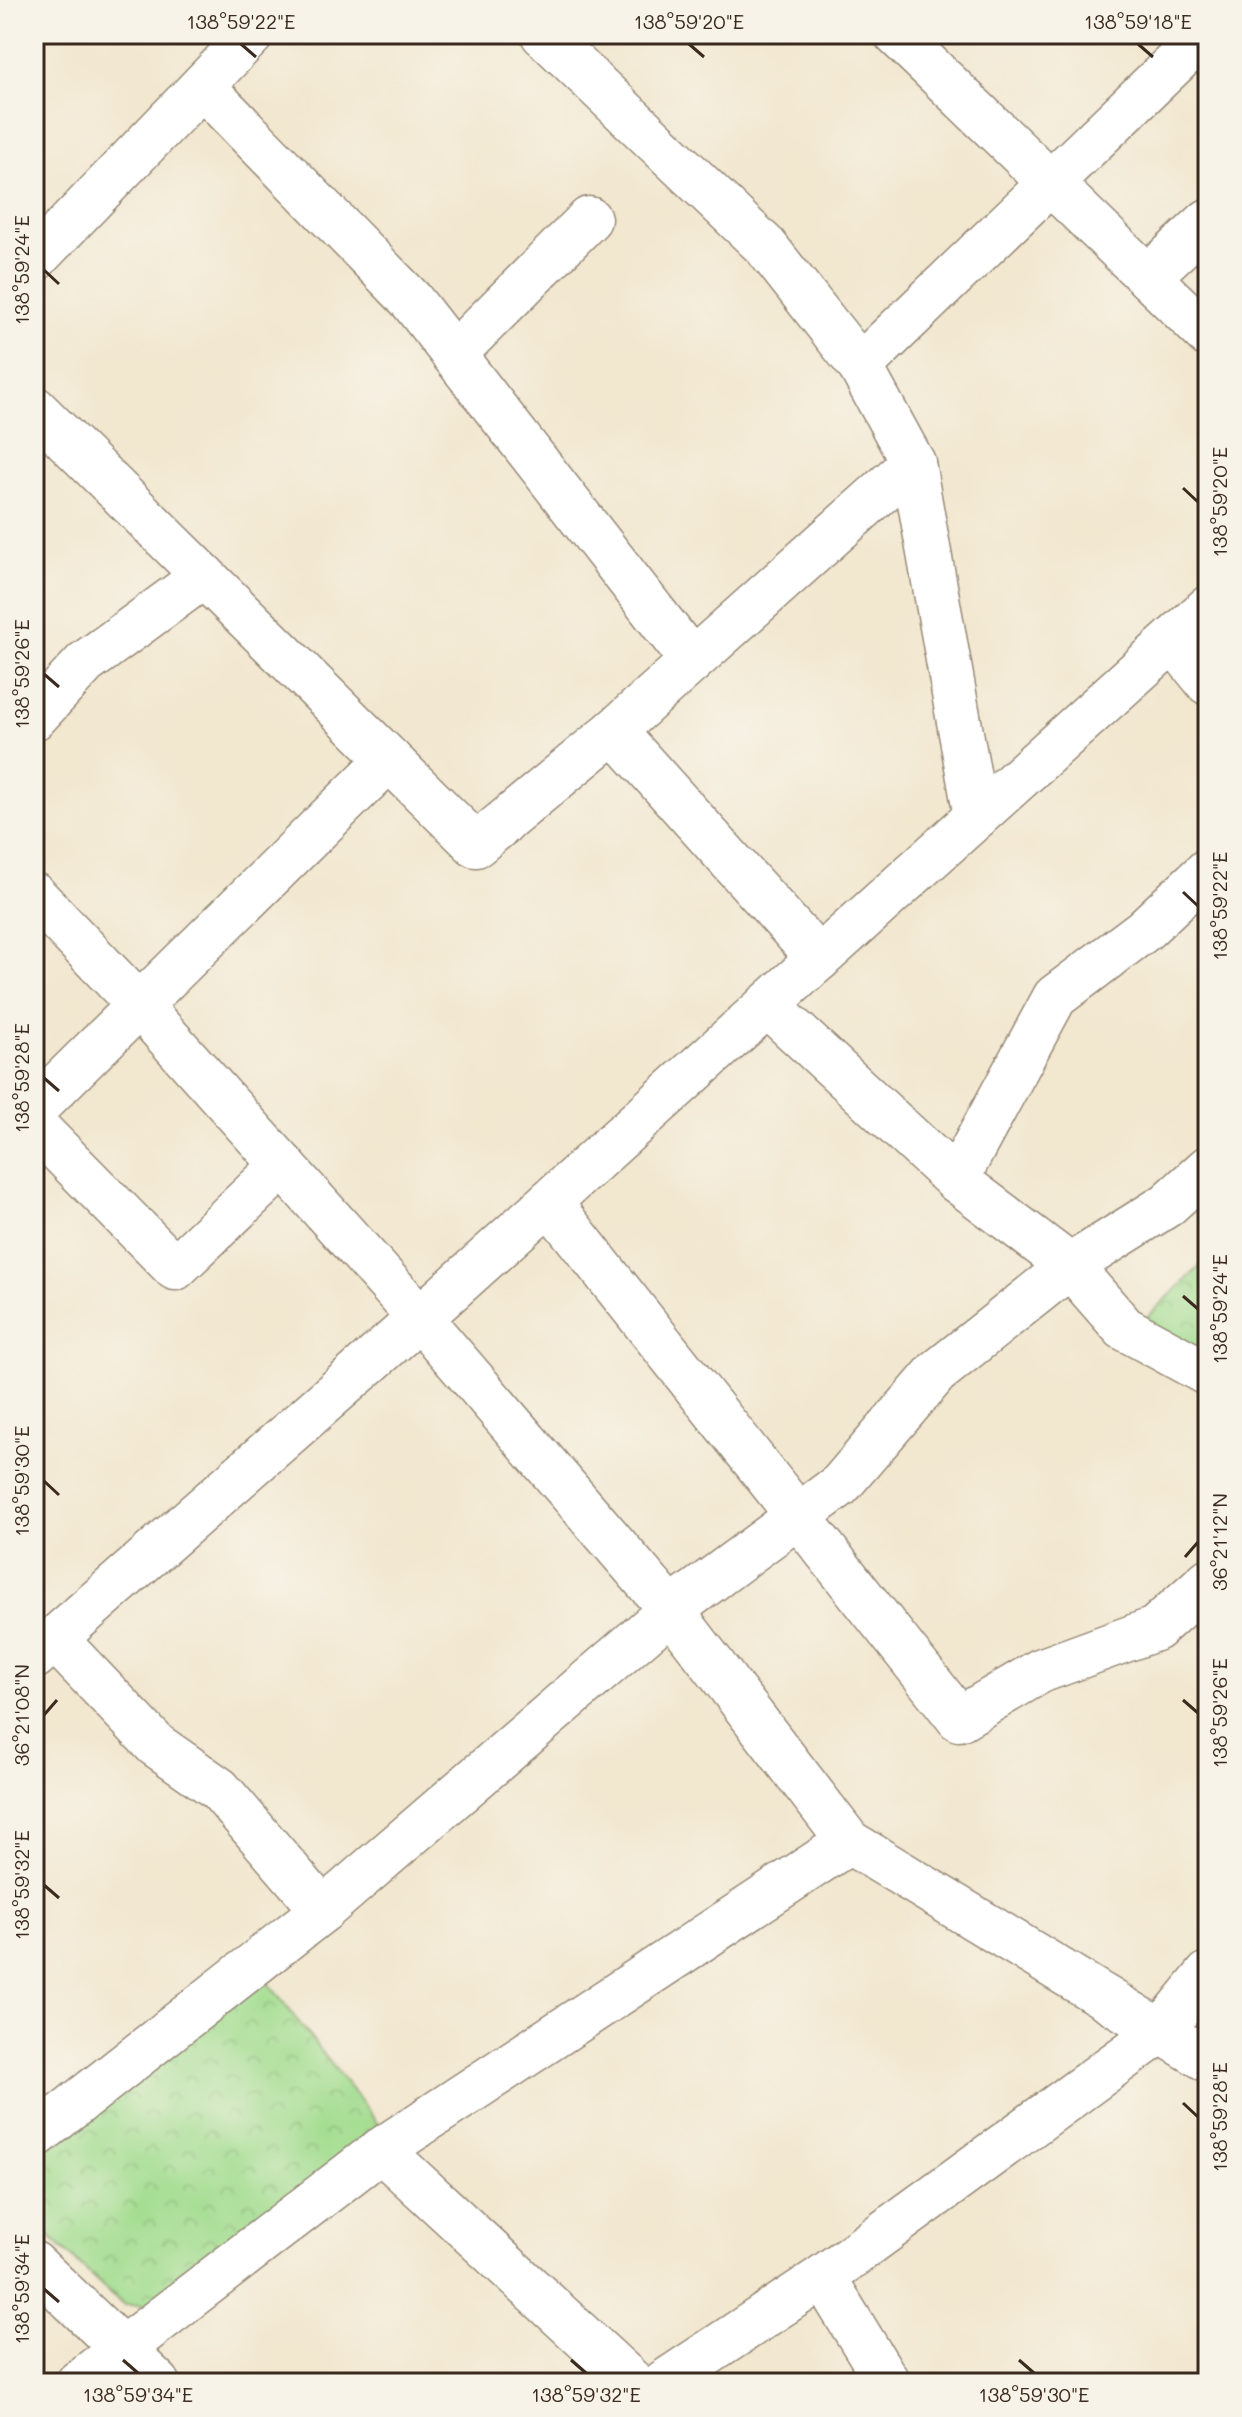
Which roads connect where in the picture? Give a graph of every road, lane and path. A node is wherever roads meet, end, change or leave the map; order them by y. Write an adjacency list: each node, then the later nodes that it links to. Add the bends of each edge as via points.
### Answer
1 (252, 34): 5 (street)
2 (543, 34): 13 (street, via 766,247)
3 (896, 34): 6 (street)
4 (1205, 34): 6 (street)
5 (202, 86): 9 (street); 12 (street, via 411,300)
6 (1050, 182): 10 (street); 13 (street)
7 (589, 219): 12 (street)
8 (1208, 221): 10 (street)
9 (34, 260)
10 (1148, 277): 11 (street)
11 (1208, 335)
12 (454, 354): 19 (street)
13 (860, 366): 15 (street)
14 (34, 408): 16 (street)
15 (913, 463): 19 (street); 24 (street)
16 (204, 576): 21 (street, via 85,663); 23 (street)
17 (1208, 608): 18 (street)
18 (1173, 640): 20 (street); 24 (street)
19 (692, 661): 22 (street)
20 (1208, 683)
21 (34, 718)
22 (614, 731): 23 (street, via 476,845); 27 (street)
23 (389, 759): 28 (street)
24 (976, 817): 27 (street)
25 (1208, 870): 34 (street, via 1144,930 1055,997)
26 (34, 895): 28 (street)
27 (819, 959): 29 (street)
28 (139, 1005): 30 (street); 32 (street)
29 (767, 1005): 34 (street); 35 (street)
30 (34, 1109)
31 (34, 1125): 32 (street, via 175,1268)
32 (283, 1165): 37 (street)
33 (1208, 1168): 36 (street, via 1167,1205)
34 (956, 1180): 36 (street)
35 (549, 1202): 37 (street); 39 (street)
36 (1070, 1266): 38 (street, via 1124,1328); 39 (street, via 937,1372 840,1485)
37 (420, 1318): 41 (street); 42 (street)
38 (1208, 1374)
39 (798, 1516): 40 (street, via 959,1719 1040,1671 1155,1629); 41 (street)
40 (1208, 1581)
41 (671, 1610): 43 (street); 44 (street)
42 (44, 1648): 44 (street, via 156,1745 219,1789)
43 (849, 1842): 46 (street); 49 (street)
44 (323, 1910): 48 (street)
45 (1208, 1974): 46 (street)
46 (1162, 2030): 47 (street); 51 (street)
47 (1208, 2060)
48 (34, 2137)
49 (381, 2150): 52 (street); 55 (street)
50 (34, 2264): 52 (street)
51 (823, 2277): 56 (street); 57 (street)
52 (124, 2349): 53 (street); 54 (street)
53 (78, 2383)
54 (158, 2383)
55 (633, 2383)
56 (663, 2383)
57 (888, 2383)

